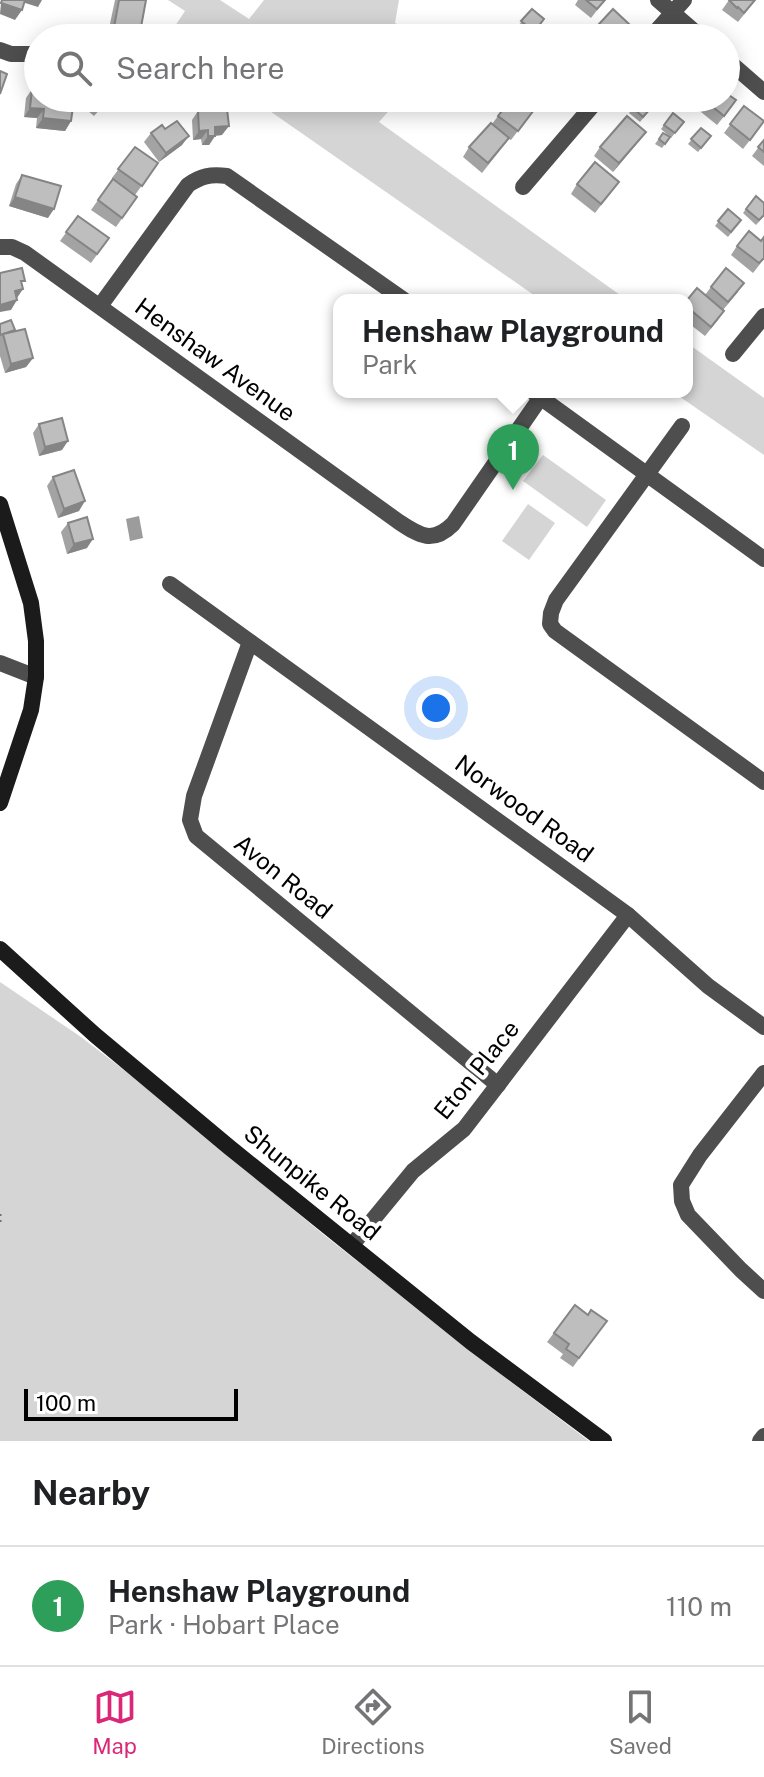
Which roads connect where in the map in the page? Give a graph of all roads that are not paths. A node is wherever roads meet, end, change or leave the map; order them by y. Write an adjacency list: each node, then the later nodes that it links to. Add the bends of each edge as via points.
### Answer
1 (658, 0): 2 (street)
2 (678, 6): 3 (street); 4 (street)
3 (662, 24)
4 (692, 24)
5 (0, 50): 6 (street)
6 (24, 54)
7 (740, 71): 8 (street)
8 (764, 92)
9 (587, 112): 10 (street)
10 (523, 187)
11 (0, 247): 13 (street, Henshaw Avenue, via 25,253)
12 (395, 294): 13 (street, via 227,176 212,174 188,185)
13 (100, 306): 16 (street, Henshaw Avenue, via 399,522 431,537 453,524)
14 (764, 316): 15 (street)
15 (733, 354)
16 (534, 398)
17 (542, 398): 19 (street)
18 (682, 426): 19 (street)
19 (648, 476): 21 (street); 26 (street, via 556,600 550,624)
20 (0, 504): 25 (street, via 31,603)
21 (764, 559)
22 (170, 584): 23 (street, Norwood Road)
23 (250, 642): 28 (street, Norwood Road); 32 (street, Avon Road, via 194,796 190,820 196,836)
24 (0, 663): 25 (street)
25 (36, 677): 27 (street, via 31,710)
26 (764, 782)
27 (0, 803)
28 (628, 915): 30 (street, Norwood Road); 32 (street, Eton Place)
29 (0, 949): 33 (street, Shunpike Road, via 95,1035)
30 (764, 1027)
31 (764, 1073): 34 (street, via 681,1185 688,1215)
32 (498, 1085): 33 (street, Eton Place, via 464,1129 413,1171)
33 (352, 1245): 36 (street, Shunpike Road)
34 (764, 1291)
35 (764, 1436): 37 (street)
36 (604, 1441)
37 (760, 1441)

